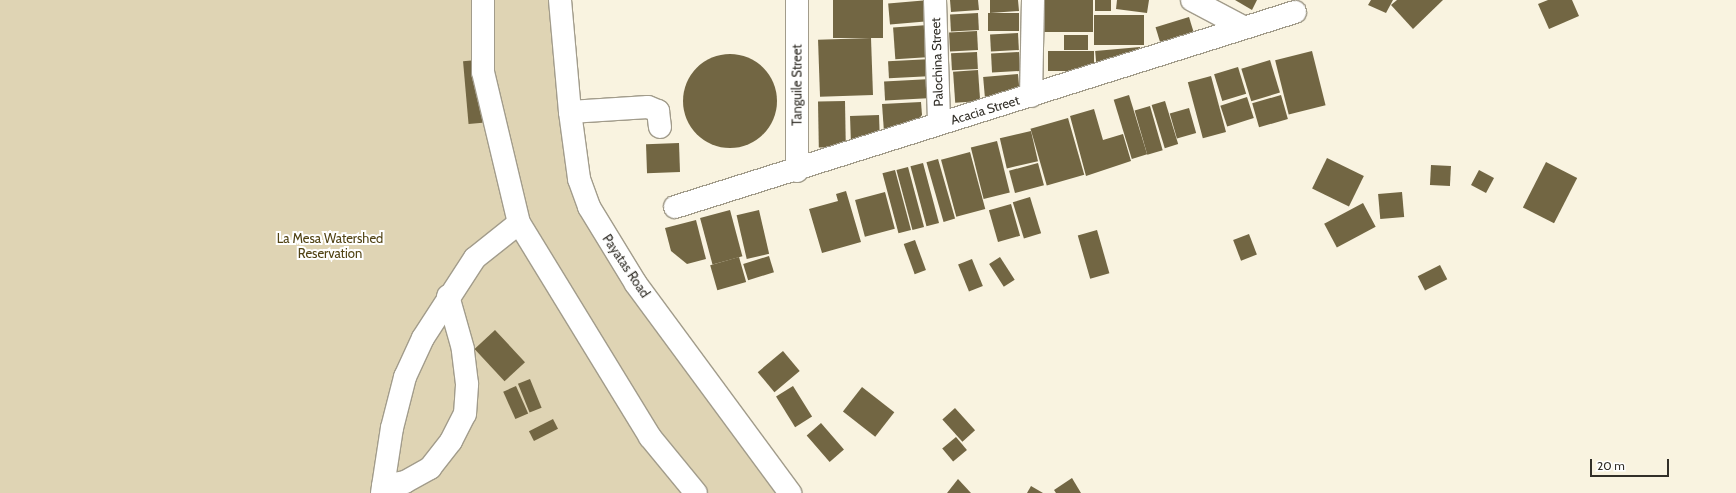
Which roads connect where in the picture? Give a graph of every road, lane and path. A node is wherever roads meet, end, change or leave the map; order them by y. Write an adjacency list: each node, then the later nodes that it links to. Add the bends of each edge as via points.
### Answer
1 (483, 0): 15 (street, via 483,72)
2 (560, 0): 10 (street, Payatas Road)
3 (796, 0): 13 (street, Tanguile Street)
4 (935, 0): 11 (street, Palochina Street)
5 (1033, 0): 9 (street)
6 (1192, 0): 8 (street)
7 (1295, 12): 8 (street, Acacia Street)
8 (1243, 27): 9 (street, Acacia Street)
9 (1031, 96): 11 (street, Acacia Street)
10 (570, 112): 12 (street, via 648,107 658,111); 19 (street, Payatas Road, via 579,179 601,228 636,284)
11 (939, 123): 13 (street, Acacia Street)
12 (660, 127)
13 (797, 171): 14 (street, Acacia Street)
14 (675, 207)
15 (519, 223): 16 (street, via 475,258); 18 (street, via 650,437)
16 (448, 296): 17 (street, via 405,377 392,428); 17 (street, via 463,349 467,384 465,414 451,442 430,468 405,482)
17 (383, 490)
18 (696, 493)
19 (790, 493)

